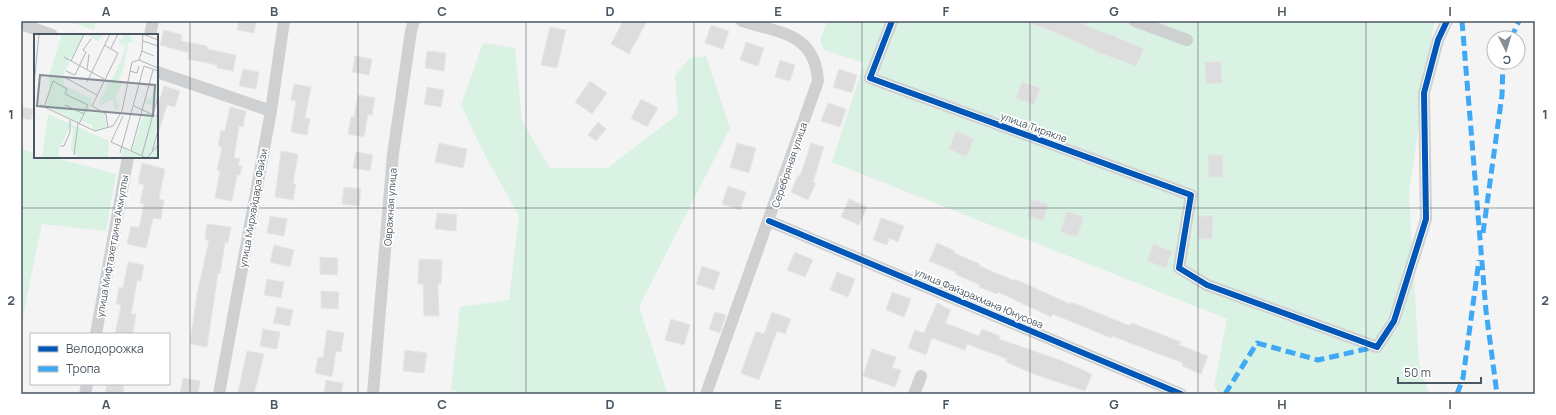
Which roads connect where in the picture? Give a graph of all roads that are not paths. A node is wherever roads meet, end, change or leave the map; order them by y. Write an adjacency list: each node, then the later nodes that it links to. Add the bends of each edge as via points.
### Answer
1 (153, 21): 10 (street)
2 (284, 21): 13 (street, улица Мирхайдара Файзи)
3 (414, 21): 19 (street, Овражная улица, via 393,154)
4 (742, 21): 15 (street, Серебряная улица, via 796,38 806,46 817,68 818,81)
5 (892, 21): 7 (street, улица Тирякле, via 870,78 1191,195 1179,268 1207,285 1377,346 1394,321 1426,219 1424,92 1438,40)
6 (1135, 21): 11 (street)
7 (1447, 21)
8 (21, 24): 9 (street)
9 (49, 34)
10 (150, 34)
11 (1186, 40)
12 (158, 72): 13 (street)
13 (271, 112): 18 (street, улица Мирхайдара Файзи)
14 (128, 158): 16 (street, улица Мифтахетдина Акмуллы)
15 (769, 221): 20 (street, Серебряная улица); 22 (street, улица Файзрахмана Юнусова)
16 (96, 333)
17 (921, 376): 21 (street)
18 (219, 394)
19 (373, 394)
20 (706, 394)
21 (914, 394)
22 (1181, 394)

